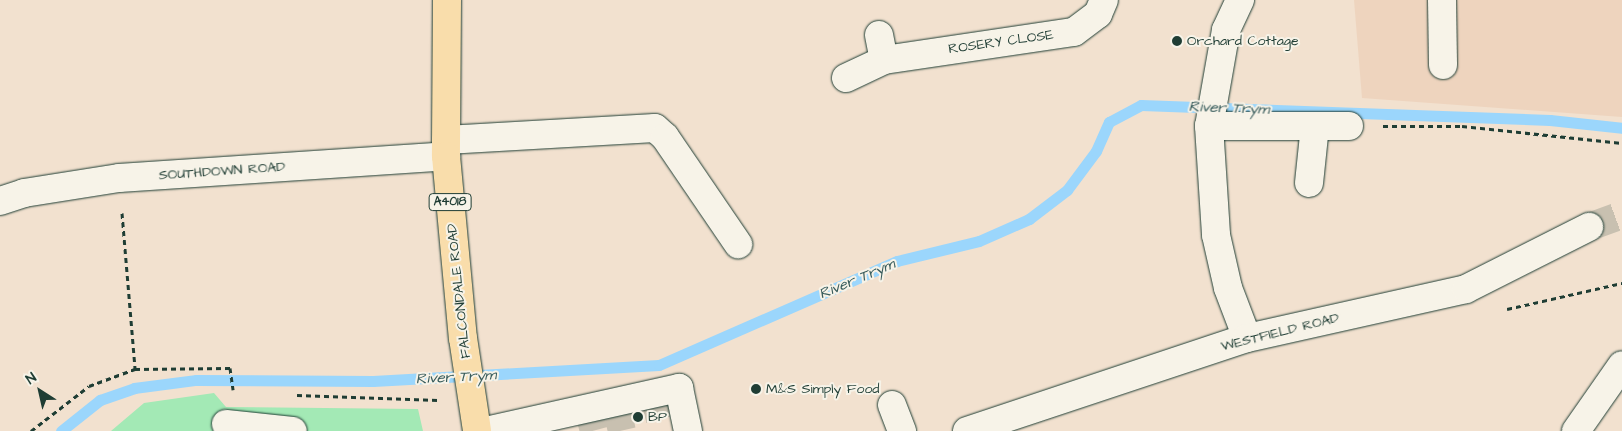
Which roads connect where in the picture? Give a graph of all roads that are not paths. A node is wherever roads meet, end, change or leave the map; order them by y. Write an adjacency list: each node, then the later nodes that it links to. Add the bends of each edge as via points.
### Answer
1 (447, 0): 10 (main road, FALCONDALE ROAD / A4018)
2 (1104, 0): 6 (street, ROSERY CLOSE, via 1098,14 1074,32 881,47)
3 (1240, 0): 7 (street, via 1226,30)
4 (1442, 0): 5 (street)
5 (1443, 65)
6 (846, 78)
7 (1209, 126): 8 (street); 15 (street, via 1216,235 1228,288)
8 (1315, 126): 9 (street); 11 (street)
9 (1349, 126)
10 (446, 148): 12 (street, SOUTHDOWN ROAD, via 119,178 24,193); 14 (street, SOUTHDOWN ROAD, via 655,128 665,137); 20 (main road, FALCONDALE ROAD / A4018, via 462,338)
11 (1309, 183)
12 (0, 201)
13 (1589, 227): 15 (street, WESTFIELD ROAD, via 1466,289)
14 (738, 244)
15 (1247, 338): 24 (street, WESTFIELD ROAD)
16 (1622, 365): 25 (street)
17 (892, 405): 23 (street)
18 (226, 424): 19 (street)
19 (292, 431)
20 (477, 431)
21 (486, 431): 22 (street, via 590,414 679,388)
22 (688, 431)
23 (902, 431)
24 (967, 431)
25 (1576, 431)

